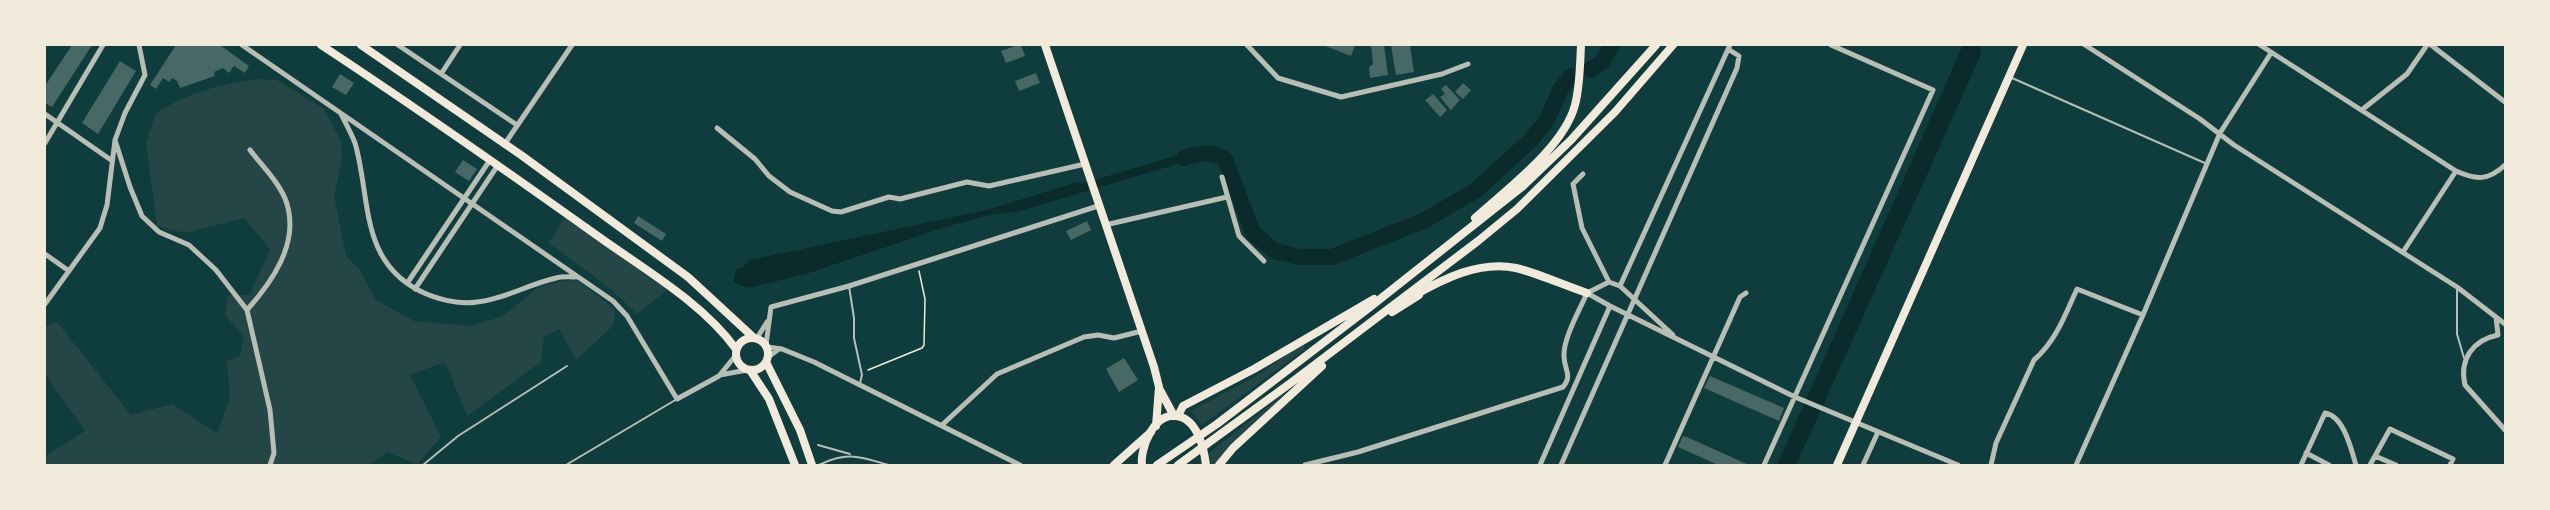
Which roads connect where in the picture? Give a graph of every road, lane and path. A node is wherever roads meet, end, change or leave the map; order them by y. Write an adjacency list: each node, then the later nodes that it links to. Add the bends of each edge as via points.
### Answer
1 (103, 45): 29 (street)
2 (140, 45): 33 (street, via 145,75)
3 (242, 45): 27 (street)
4 (321, 45): 38 (main road)
5 (361, 45): 35 (main road)
6 (398, 45): 23 (street)
7 (460, 45): 23 (street)
8 (572, 45): 30 (street)
9 (1045, 45): 39 (main road)
10 (1247, 45): 22 (street, via 1278,78 1341,97 1442,74)
11 (1581, 45): 51 (main road, via 1575,105 1561,133)
12 (1656, 45): 51 (main road, via 1572,140 1523,186)
13 (1673, 45): 72 (main road, via 1615,112 1545,183 1478,241)
14 (1831, 45): 98 (street, via 1933,90)
15 (2023, 45): 24 (main road)
16 (2085, 45): 32 (street)
17 (2260, 45): 21 (street)
18 (2427, 45): 26 (street, via 2407,74)
19 (2431, 45): 25 (street)
20 (1729, 47): 61 (street); 68 (street, via 1739,56 1737,68)
21 (2271, 53): 26 (street); 32 (street)
22 (1468, 64)
23 (441, 74): 30 (street)
24 (2009, 77): 40 (lane); 100 (main road)
25 (2505, 102)
26 (2363, 109): 43 (street)
27 (340, 113): 47 (street); 58 (street, via 355,144 371,230 383,261)
28 (45, 114): 29 (street)
29 (58, 123): 34 (street); 37 (street)
30 (517, 125): 35 (street)
31 (717, 128): 39 (street, via 790,192 841,212 889,197 900,199 967,182 989,186)
32 (2220, 133): 40 (street); 52 (street)
33 (115, 140): 37 (street); 71 (street, via 142,216 159,232 189,245 216,270)
34 (45, 143)
35 (504, 145): 81 (main road, via 688,276)
36 (250, 150): 71 (street, via 280,189 289,222 284,256)
37 (111, 160): 56 (street, via 107,205 100,228)
38 (490, 160): 41 (main road); 47 (street)
39 (1086, 164): 49 (main road)
40 (2208, 164): 74 (street)
41 (498, 165): 48 (street); 86 (main road, via 668,286 717,326)
42 (2505, 165): 43 (street, via 2483,179)
43 (2456, 171): 52 (street)
44 (1583, 174): 59 (street, via 1573,184 1582,228)
45 (1222, 177): 46 (street)
46 (1227, 197): 50 (street); 54 (street, via 1239,236)
47 (464, 198): 48 (street); 58 (street)
48 (472, 204): 57 (street); 65 (street)
49 (1098, 206): 50 (main road); 55 (street)
50 (1105, 225): 79 (main road)
51 (1462, 234): 64 (main road)
52 (2403, 252): 63 (street)
53 (45, 254): 56 (street)
54 (1264, 261)
55 (917, 264): 62 (street); 93 (path, via 925,299 924,345)
56 (69, 271): 69 (street)
57 (580, 277): 65 (street, via 556,278 476,303 439,298); 97 (street, via 614,301 627,316)
58 (408, 282): 65 (street)
59 (1609, 282): 61 (street); 66 (street)
60 (1434, 285): 66 (main road, via 1470,271 1501,267); 72 (main road); 90 (main road)
61 (1620, 285): 68 (street)
62 (849, 286): 77 (street, via 771,308); 93 (lane)
63 (2457, 287): 75 (street); 89 (lane, via 2457,334)
64 (1393, 288): 99 (main road, via 1184,406); 119 (main road, via 1217,424)
65 (415, 289)
66 (1587, 292): 70 (street); 123 (street, via 1565,346 1569,381 1563,387 1369,449)
67 (1746, 293): 87 (street, via 1740,297)
68 (1634, 297): 73 (street); 82 (street)
69 (45, 304)
70 (1610, 306): 73 (street); 124 (street)
71 (247, 310): 109 (street, via 270,410 274,453)
72 (1386, 310): 76 (main road)
73 (1626, 314): 82 (street); 125 (street)
74 (2143, 315): 131 (street, via 2077,289 2056,334 2034,360 1995,443); 132 (street)
75 (2496, 316): 78 (street); 80 (street)
76 (1374, 320): 90 (main road); 120 (main road)
77 (768, 321): 81 (street); 84 (street)
78 (2505, 324)
79 (1142, 331): 96 (main road); 101 (street, via 1114,338 1084,338 998,374)
80 (2498, 336): 83 (street); 89 (street, via 2478,343)
81 (755, 338): 84 (main road); 86 (main road, via 743,340)
82 (1677, 338): 87 (street)
83 (2505, 338)
84 (766, 346): 85 (street); 88 (main road)
85 (779, 349): 88 (street); 95 (street)
86 (736, 352): 92 (main road, via 739,364); 94 (street)
87 (1712, 357): 98 (street); 126 (street)
88 (767, 359): 92 (main road, via 760,368); 113 (main road)
89 (2465, 360): 103 (street, via 2465,385)
90 (1327, 361): 122 (main road)
91 (567, 366): 110 (lane, via 458,436)
92 (748, 370): 94 (street); 112 (main road, via 769,399)
93 (861, 373): 95 (lane)
94 (719, 375): 97 (street)
95 (859, 385): 101 (street)
96 (1159, 387): 99 (main road); 102 (main road)
97 (677, 399): 111 (lane)
98 (1798, 399): 100 (street); 127 (street)
99 (1176, 416): 102 (main road, via 1165,419); 121 (main road, via 1191,425 1200,439)
100 (1855, 423): 104 (street); 128 (main road)
101 (942, 425): 116 (street)
102 (1154, 429): 117 (main road); 118 (main road, via 1143,449)
103 (2505, 430)
104 (1878, 432): 129 (street); 130 (street)
105 (818, 445): 107 (lane)
106 (2306, 453): 133 (street); 134 (street); 135 (street, via 2322,416 2329,414 2341,427)
107 (853, 455): 114 (lane, via 838,456); 115 (lane)
108 (2375, 456): 136 (street); 137 (street); 138 (street, via 2390,429 2453,459)
109 (270, 465)
110 (423, 465)
111 (566, 465)
112 (795, 465)
113 (812, 465)
114 (819, 465)
115 (889, 465)
116 (1020, 465)
117 (1114, 465)
118 (1142, 465)
119 (1157, 465)
120 (1178, 465)
121 (1206, 465)
122 (1219, 465)
123 (1305, 465)
124 (1540, 465)
125 (1561, 465)
126 (1665, 465)
127 (1764, 465)
128 (1837, 465)
129 (1863, 465)
130 (1958, 465)
131 (1991, 465)
132 (2076, 465)
133 (2301, 465)
134 (2329, 465)
135 (2356, 465)
136 (2370, 465)
137 (2396, 465)
138 (2450, 465)

